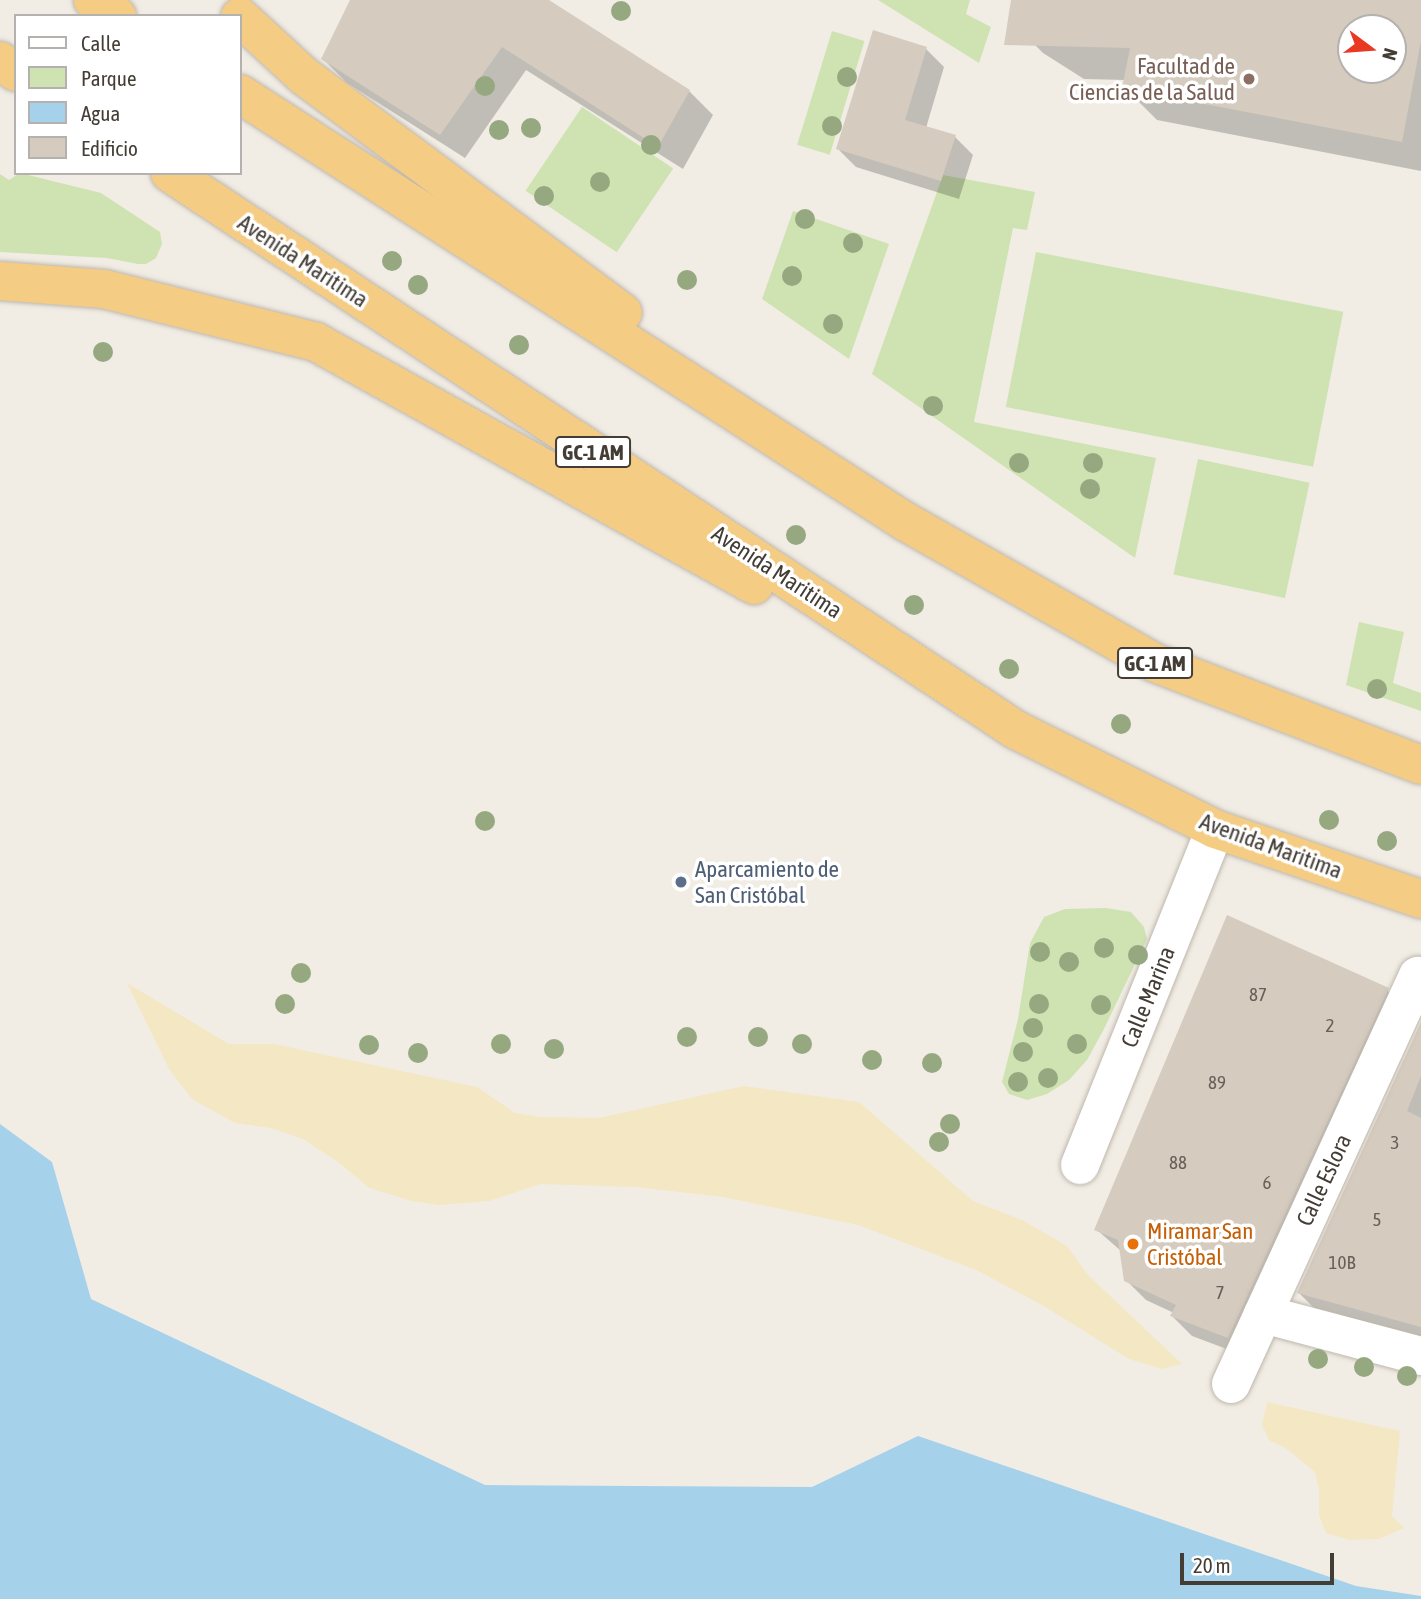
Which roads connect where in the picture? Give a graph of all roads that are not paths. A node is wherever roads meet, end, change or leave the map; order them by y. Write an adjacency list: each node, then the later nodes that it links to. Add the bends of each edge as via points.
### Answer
1 (93, 0): 3 (highway)
2 (221, 0): 4 (highway)
3 (114, 14)
4 (237, 14)
5 (242, 19): 9 (highway, via 304,76)
6 (242, 95): 9 (highway, GC-1 AM)
7 (173, 175): 10 (highway, Avenida Maritima / GC-1 AM)
8 (0, 281): 10 (highway, via 104,289 316,342)
9 (906, 522): 11 (highway, GC-1 AM, via 1153,663)
10 (1016, 730): 12 (highway, Avenida Maritima / GC-1 AM)
11 (1421, 765)
12 (1215, 829): 13 (highway, Avenida Maritima / GC-1 AM); 15 (street, Calle Marina)
13 (1421, 899)
14 (1418, 976): 16 (street, Calle Eslora)
15 (1080, 1165)
16 (1263, 1314): 17 (street); 18 (street, Calle Eslora)
17 (1421, 1356)
18 (1231, 1384)

